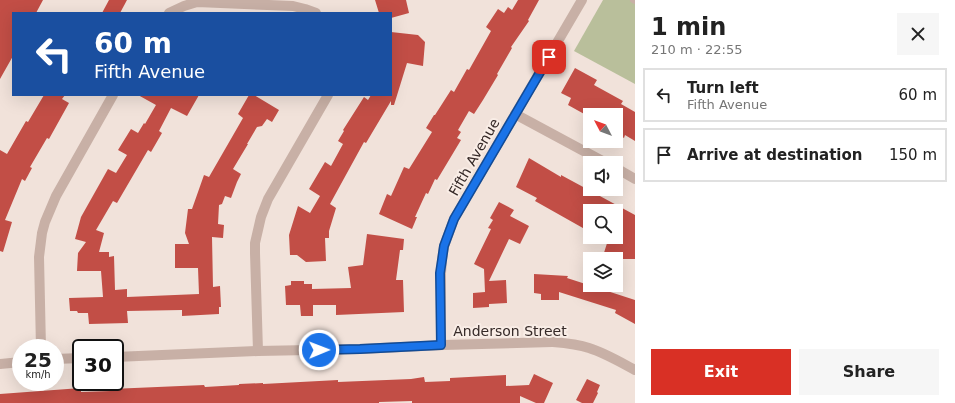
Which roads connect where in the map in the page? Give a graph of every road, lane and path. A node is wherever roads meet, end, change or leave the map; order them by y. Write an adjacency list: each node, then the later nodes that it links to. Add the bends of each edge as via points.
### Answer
1 (582, 0): 6 (street, Fifth Avenue)
2 (171, 12): 3 (street, via 197,2 293,6)
3 (314, 12)
4 (112, 96): 10 (street, via 58,191 45,222 39,257)
5 (327, 96): 12 (street, via 268,198 261,217 255,253)
6 (515, 114): 7 (street); 11 (street, Fifth Avenue, via 454,219 444,246 440,273)
7 (593, 156)
8 (623, 172): 9 (street)
9 (635, 179)
10 (41, 339)
11 (441, 345): 12 (street, Anderson Street); 16 (street, Anderson Street, via 565,343 589,348)
12 (258, 351): 13 (street, Anderson Street)
13 (124, 357)
14 (12, 363): 15 (street)
15 (0, 364)
16 (635, 370)

